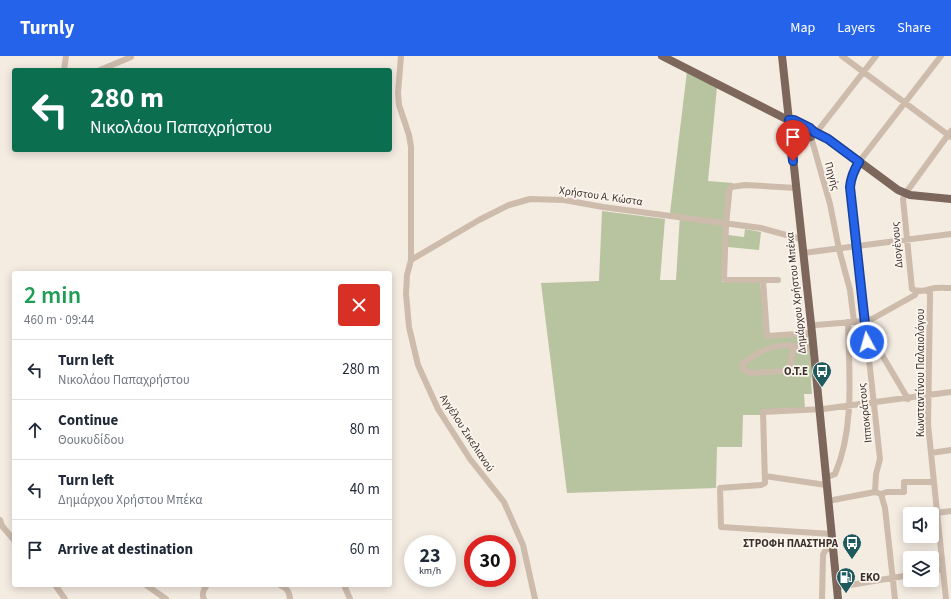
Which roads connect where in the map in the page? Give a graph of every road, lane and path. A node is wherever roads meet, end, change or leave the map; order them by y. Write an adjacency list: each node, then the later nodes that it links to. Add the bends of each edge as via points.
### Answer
1 (66, 56): 10 (street)
2 (131, 56): 11 (street)
3 (401, 56): 29 (street, Αγγέλου Σικελιανού, via 399,105 411,147)
4 (662, 56): 14 (main road)
5 (782, 56): 14 (main road, Δημάρχου Χρήστου Μπέκα)
6 (788, 56): 14 (main road, Δημάρχου Χρήστου Μπέκα)
7 (842, 56): 12 (street)
8 (876, 56): 12 (street)
9 (941, 56): 13 (street, Ιπποκράτους)
10 (64, 68)
11 (105, 68)
12 (863, 72): 13 (street); 15 (street)
13 (906, 103): 16 (street); 18 (street, Ιπποκράτους)
14 (792, 121): 15 (main road); 17 (main road, Δημάρχου Χρήστου Μπέκα); 19 (main road, Δημάρχου Χρήστου Μπέκα)
15 (814, 134): 17 (main road); 18 (main road, via 828,139); 27 (street, Πηγής)
16 (950, 134): 20 (street)
17 (796, 145): 28 (main road, Δημάρχου Χρήστου Μπέκα)
18 (859, 162): 20 (main road); 26 (street, Ιπποκράτους, via 852,175 850,187)
19 (796, 188): 22 (street, via 733,186 730,188); 24 (main road, Δημάρχου Χρήστου Μπέκα)
20 (905, 194): 21 (main road); 25 (street, Διογένους, via 903,199)
21 (951, 199)
22 (726, 223): 24 (street, Χρήστου Α. Κώστα, via 761,228); 29 (street, Χρήστου Α. Κώστα, via 564,200 530,199 509,205 478,220); 30 (street, via 724,279)
23 (951, 234): 25 (street)
24 (801, 239): 28 (main road, Δημάρχου Χρήστου Μπέκα)
25 (907, 240): 26 (street); 33 (street, Διογένους, via 912,288)
26 (857, 247): 27 (street); 35 (street, Ιπποκράτους)
27 (838, 249): 28 (street); 36 (street, Πηγής, via 850,290)
28 (806, 253): 37 (main road, Δημάρχου Χρήστου Μπέκα)
29 (411, 260): 78 (street, Αγγέλου Σικελιανού, via 407,275 406,304 418,365 438,408 470,459 504,502 523,545)
30 (762, 280): 31 (street); 37 (street, via 767,336)
31 (778, 280)
32 (951, 288): 34 (street)
33 (917, 291): 34 (street); 35 (street, via 915,295)
34 (926, 291): 42 (street, Κωνσταντίνου Παλαιολόγου, via 930,293)
35 (865, 321): 36 (street); 38 (street, Ιπποκράτους)
36 (851, 322): 37 (street); 45 (street, Πηγής)
37 (814, 329): 40 (main road, Δημάρχου Χρήστου Μπέκα); 46 (main road, Δημάρχου Χρήστου Μπέκα)
38 (867, 342): 43 (street, via 875,343); 44 (street, Ιπποκράτους)
39 (794, 345): 39 (street, via 777,345 765,349 743,363 743,369 750,374 788,371); 40 (street)
40 (813, 348): 46 (main road, Δημάρχου Χρήστου Μπέκα)
41 (951, 392): 42 (street)
42 (928, 396): 43 (street); 48 (street, Κωνσταντίνου Παλαιολόγου)
43 (908, 399): 44 (street)
44 (874, 403): 45 (street); 53 (street, Ιπποκράτους, via 880,459 876,474)
45 (849, 406): 46 (street); 50 (street, Πηγής, via 845,442 838,468 835,474)
46 (821, 410): 49 (street, via 763,412); 50 (main road, Δημάρχου Χρήστου Μπέκα); 52 (main road, Δημάρχου Χρήστου Μπέκα)
47 (951, 450): 48 (street)
48 (931, 453): 51 (street, Κωνσταντίνου Παλαιολόγου)
49 (765, 476): 52 (street); 59 (street, via 765,483 761,485 720,488 721,527)
50 (830, 476): 54 (main road, Δημάρχου Χρήστου Μπέκα)
51 (933, 482): 53 (street, via 904,482 904,492); 55 (street, Κωνσταντίνου Παλαιολόγου)
52 (826, 485): 59 (main road, Δημάρχου Χρήστου Μπέκα)
53 (878, 493): 54 (street); 66 (street, Ιπποκράτους, via 886,516)
54 (833, 500): 72 (main road, Δημάρχου Χρήστου Μπέκα)
55 (935, 507)
56 (951, 511): 57 (street)
57 (939, 513)
58 (0, 520): 60 (street)
59 (832, 534): 62 (main road, Δημάρχου Χρήστου Μπέκα)
60 (12, 538)
61 (937, 543): 63 (street, Κωνσταντίνου Παλαιολόγου)
62 (833, 548): 72 (main road, Δημάρχου Χρήστου Μπέκα); 79 (street, via 824,551 823,555)
63 (942, 569): 64 (street); 83 (street, Κωνσταντίνου Παλαιολόγου)
64 (939, 570)
65 (903, 576): 66 (street)
66 (893, 578): 72 (street); 82 (street, Ιπποκράτους)
67 (56, 587): 73 (street)
68 (149, 587): 74 (street)
69 (206, 587): 75 (street)
70 (286, 587): 76 (street)
71 (345, 587): 77 (street)
72 (840, 587): 80 (main road, Δημάρχου Χρήστου Μπέκα); 81 (main road, Δημάρχου Χρήστου Μπέκα)
73 (65, 599)
74 (166, 599)
75 (204, 599)
76 (290, 599)
77 (350, 599)
78 (535, 599)
79 (822, 599)
80 (838, 599)
81 (843, 599)
82 (895, 599)
83 (946, 599)

